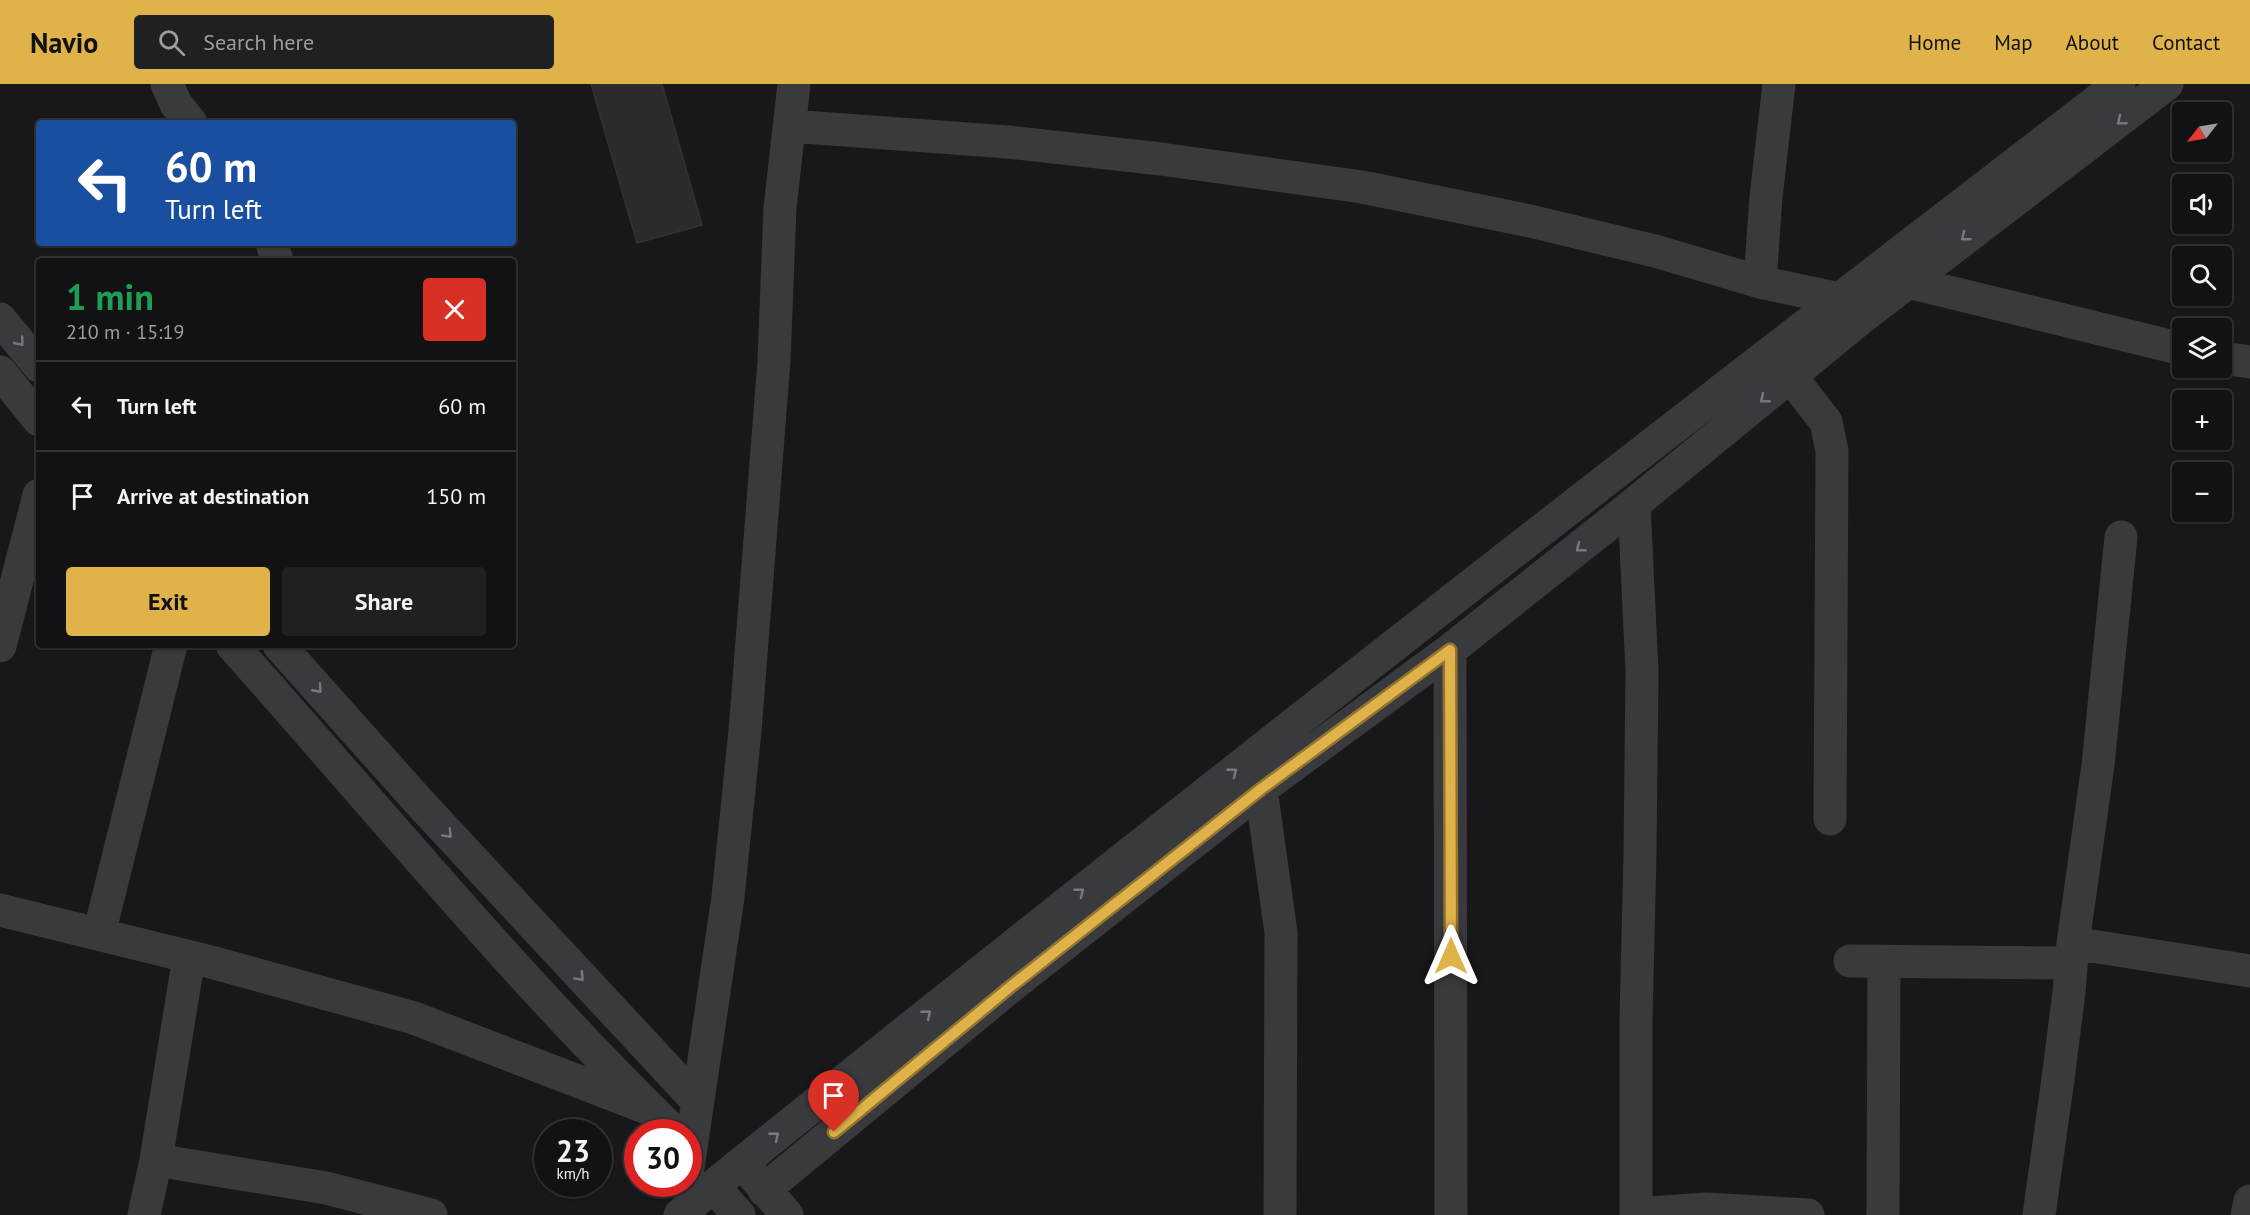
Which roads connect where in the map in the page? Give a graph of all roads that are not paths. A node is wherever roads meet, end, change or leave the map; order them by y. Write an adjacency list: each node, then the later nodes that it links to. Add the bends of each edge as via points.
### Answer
1 (167, 84): 6 (street)
2 (794, 84): 7 (street)
3 (1779, 84): 9 (street)
4 (2119, 84): 8 (street)
5 (2167, 84): 8 (street, one-way to 8, via 2112,128)
6 (189, 120)
7 (790, 126): 9 (street, via 1008,142 1362,187 1644,248); 38 (street, via 780,208 774,361 745,731 728,897)
8 (1995, 196): 10 (street, one-way to 10); 11 (street)
9 (1760, 282): 11 (street)
10 (1908, 282): 13 (street); 18 (street)
11 (1839, 299): 20 (street)
12 (0, 319): 15 (street, one-way to 15)
13 (2172, 347)
14 (2232, 359): 16 (street)
15 (36, 362)
16 (2250, 362)
17 (0, 372): 19 (street)
18 (1791, 377): 22 (street, one-way to 22); 30 (street, via 1826,422 1832,451)
19 (36, 416)
20 (1594, 490): 22 (street); 43 (street, one-way to 20)
21 (36, 507): 24 (street)
22 (1624, 512): 28 (street, one-way to 28); 54 (street, via 1642,672 1635,1020)
23 (2121, 537): 33 (street, via 2098,765)
24 (0, 646)
25 (170, 648): 32 (street)
26 (235, 648): 39 (street, via 519,973)
27 (282, 648): 38 (street, one-way to 38)
28 (1450, 650): 29 (street); 53 (street)
29 (1261, 789): 46 (street, via 1010,987); 52 (street, via 1281,933)
30 (1830, 819)
31 (0, 910): 32 (street)
32 (99, 934): 34 (street)
33 (2072, 953): 36 (street); 37 (street); 57 (street)
34 (189, 957): 39 (street, via 414,1018); 42 (street)
35 (1850, 961): 36 (street)
36 (1884, 963): 56 (street)
37 (2250, 971)
38 (698, 1102): 41 (street)
39 (650, 1109): 40 (street)
40 (655, 1119)
41 (696, 1119)
42 (156, 1160): 48 (street); 49 (street, via 326,1188)
43 (742, 1162): 44 (street); 46 (street)
44 (702, 1174)
45 (702, 1189): 50 (street)
46 (764, 1190): 51 (street)
47 (2250, 1201): 58 (street)
48 (144, 1215)
49 (431, 1215)
50 (739, 1215)
51 (787, 1215)
52 (1280, 1215)
53 (1451, 1215)
54 (1636, 1215): 55 (street, via 1706,1209)
55 (1808, 1215)
56 (1883, 1215)
57 (2038, 1215)
58 (2247, 1215)

